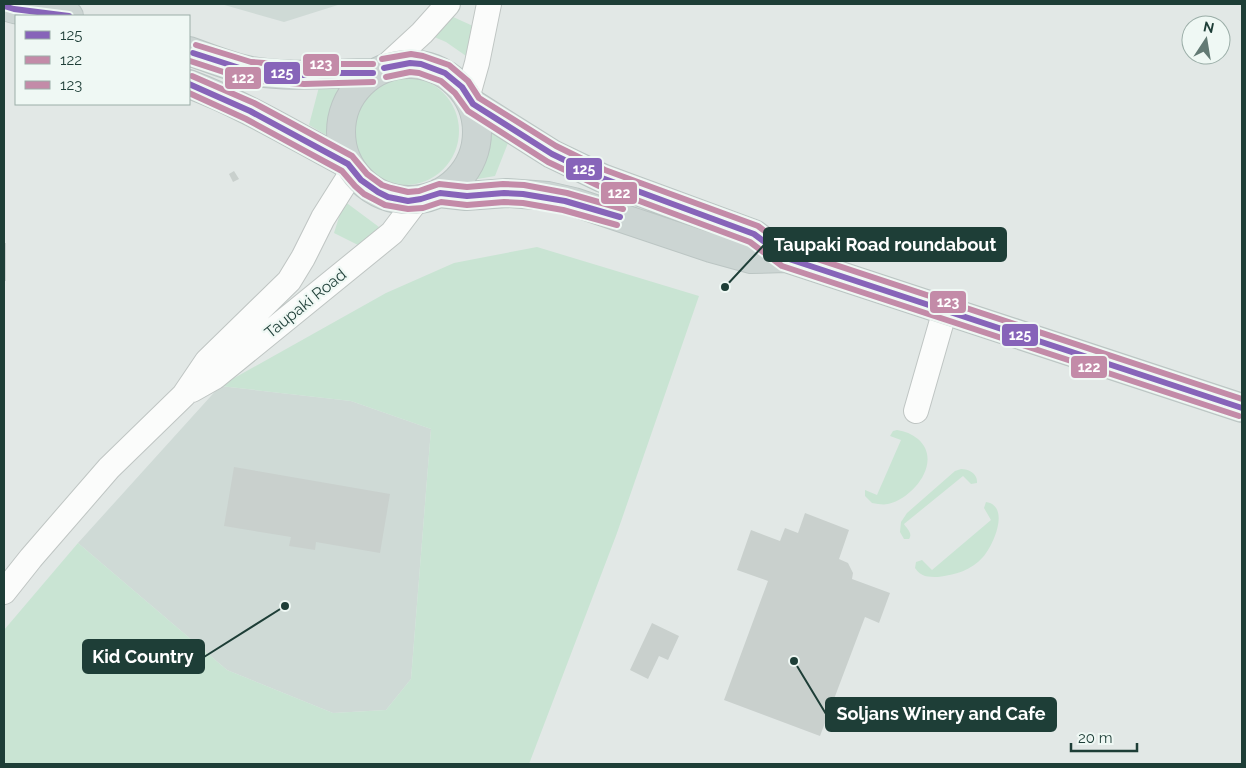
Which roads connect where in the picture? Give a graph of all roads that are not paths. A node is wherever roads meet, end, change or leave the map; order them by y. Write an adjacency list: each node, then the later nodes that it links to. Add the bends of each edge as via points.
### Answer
1 (448, 4): 6 (street)
2 (489, 4): 8 (street)
3 (14, 11): 4 (main road)
4 (58, 15)
5 (190, 51): 6 (main road, via 268,74)
6 (379, 71): 8 (main road, via 410,63 433,68 454,80); 9 (main road, via 355,91 344,112 340,135)
7 (190, 84): 9 (main road, via 262,116)
8 (470, 100): 10 (main road, via 478,125 473,155 468,166 450,186); 11 (main road, via 552,154 602,178 754,234)
9 (350, 168): 10 (main road, via 374,190 386,196 395,199); 13 (street, Taupaki Road, via 289,281 208,361)
10 (428, 197): 11 (main road, via 507,193 548,196 711,248 751,258); 13 (street, Taupaki Road, via 363,257 215,377)
11 (786, 258): 12 (main road)
12 (945, 310): 14 (main road); 15 (street)
13 (184, 395): 16 (street, Taupaki Road, via 110,468)
14 (1242, 408)
15 (916, 411)
16 (4, 592)

